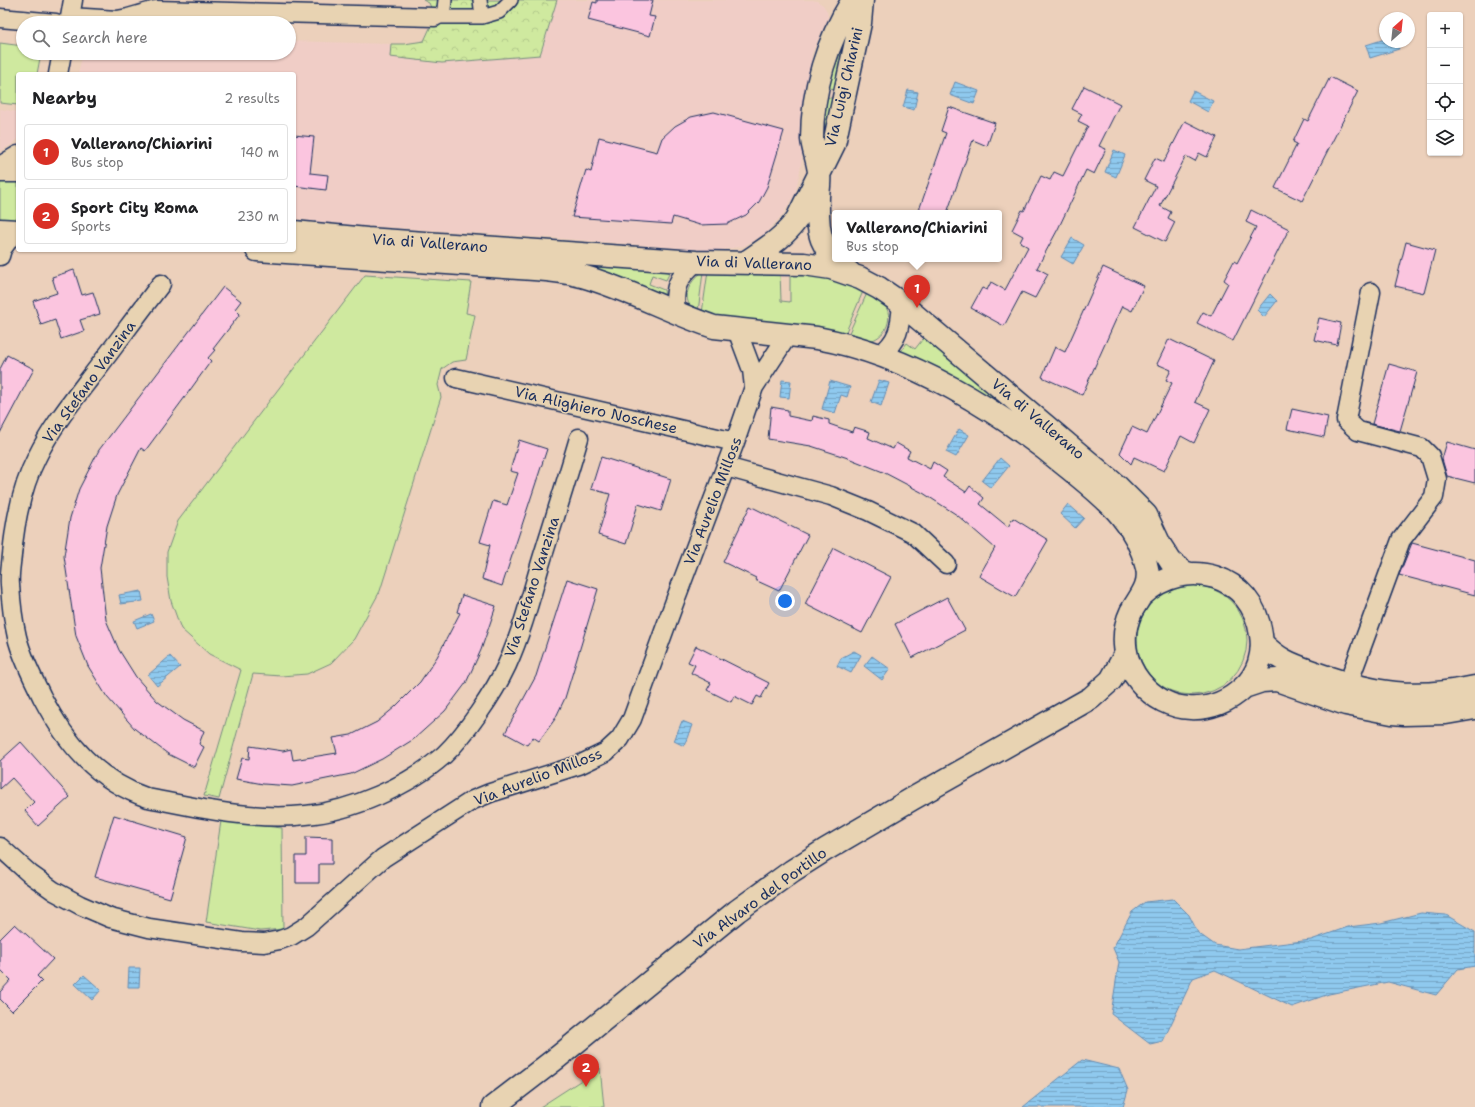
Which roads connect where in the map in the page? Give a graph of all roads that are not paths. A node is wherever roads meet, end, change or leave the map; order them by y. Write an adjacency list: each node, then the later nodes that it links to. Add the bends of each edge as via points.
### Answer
1 (445, 0): 7 (street)
2 (480, 0): 8 (street)
3 (511, 0): 8 (street, via 499,12)
4 (853, 0): 17 (street, Via Luigi Chiarini, via 831,40 816,93 812,140)
5 (862, 0): 17 (street, Via Luigi Chiarini, via 860,23 834,144)
6 (135, 16): 7 (street, via 156,10)
7 (439, 17): 8 (street)
8 (482, 17)
9 (0, 18): 10 (street)
10 (16, 18)
11 (61, 60): 12 (street)
12 (58, 72)
13 (16, 156): 14 (street)
14 (0, 166)
15 (0, 171): 16 (street)
16 (16, 171)
17 (819, 172): 22 (street, Via Luigi Chiarini, via 818,221 821,239); 24 (street, Via Luigi Chiarini, via 791,227 778,240)
18 (11, 230): 21 (street)
19 (296, 232): 23 (street, Via di Vallerano)
20 (287, 252): 30 (street, Via di Vallerano, via 553,270 600,282)
21 (0, 256)
22 (832, 257)
23 (696, 262): 24 (street, Via di Vallerano); 30 (street, via 685,271 677,284)
24 (746, 262): 26 (street, Via di Vallerano, via 812,265)
25 (838, 262): 26 (street, Via Luigi Chiarini)
26 (852, 275): 29 (street, Via di Vallerano, via 879,288)
27 (161, 284): 41 (street, Via Stefano Vanzina, via 56,423 36,458 18,509)
28 (1371, 292): 45 (street, via 1346,420 1358,431 1422,448 1430,456 1437,479 1434,497 1401,540)
29 (902, 304): 33 (street, via 897,336); 40 (street, Via di Vallerano, via 1129,497 1146,515 1165,555)
30 (676, 313): 31 (street, Via di Vallerano, via 714,327)
31 (737, 330): 32 (street, Via di Vallerano); 35 (street, Via Aurelio Milloss, via 752,370)
32 (788, 335): 33 (street, Via di Vallerano, via 833,340); 35 (street, Via Aurelio Milloss)
33 (880, 356): 42 (street, Via di Vallerano, via 940,382 995,413 1098,492 1129,525 1140,548 1148,575)
34 (456, 378): 37 (street, Via Alighiero Noschese)
35 (754, 387): 37 (street, Via Aurelio Milloss)
36 (579, 438): 41 (street, Via Stefano Vanzina, via 518,637 506,666 489,696 454,743 432,764 387,791 355,805 296,816 231,813 148,798 126,790 106,778 86,761 69,740 56,722 34,680 18,638)
37 (735, 442): 38 (street, Via Aurelio Milloss)
38 (726, 467): 39 (street, via 831,496 868,511 913,533); 51 (street, Via Aurelio Milloss, via 632,719 620,739 606,752 590,760 473,800 383,858 307,926 291,936 264,943 242,942 149,928 110,918 54,891)
39 (946, 564)
40 (1190, 574): 42 (street, Via di Vallerano, via 1162,581); 43 (street, Via di Vallerano, via 1218,578 1240,591 1253,609)
41 (5, 584)
42 (1142, 595): 44 (street, Via di Vallerano, via 1131,612 1126,628)
43 (1262, 643): 45 (street, via 1278,657 1293,665); 46 (street, Via di Vallerano, via 1258,665)
44 (1126, 653): 48 (street, Via di Vallerano, via 1135,675); 49 (street, Via Alvaro del Portillo, via 1111,680)
45 (1348, 684): 47 (street, via 1401,694 1439,693)
46 (1244, 687): 48 (street, Via di Vallerano, via 1224,702 1194,708 1171,705); 50 (street, Via di Vallerano, via 1262,681 1277,680 1346,704 1392,713 1446,713)
47 (1475, 687)
48 (1151, 693): 49 (street, Via Alvaro del Portillo, via 1128,690)
49 (1091, 698): 52 (street, Via Alvaro del Portillo, via 912,799 792,871 737,911)
50 (1475, 708)
51 (0, 848)
52 (493, 1107)

